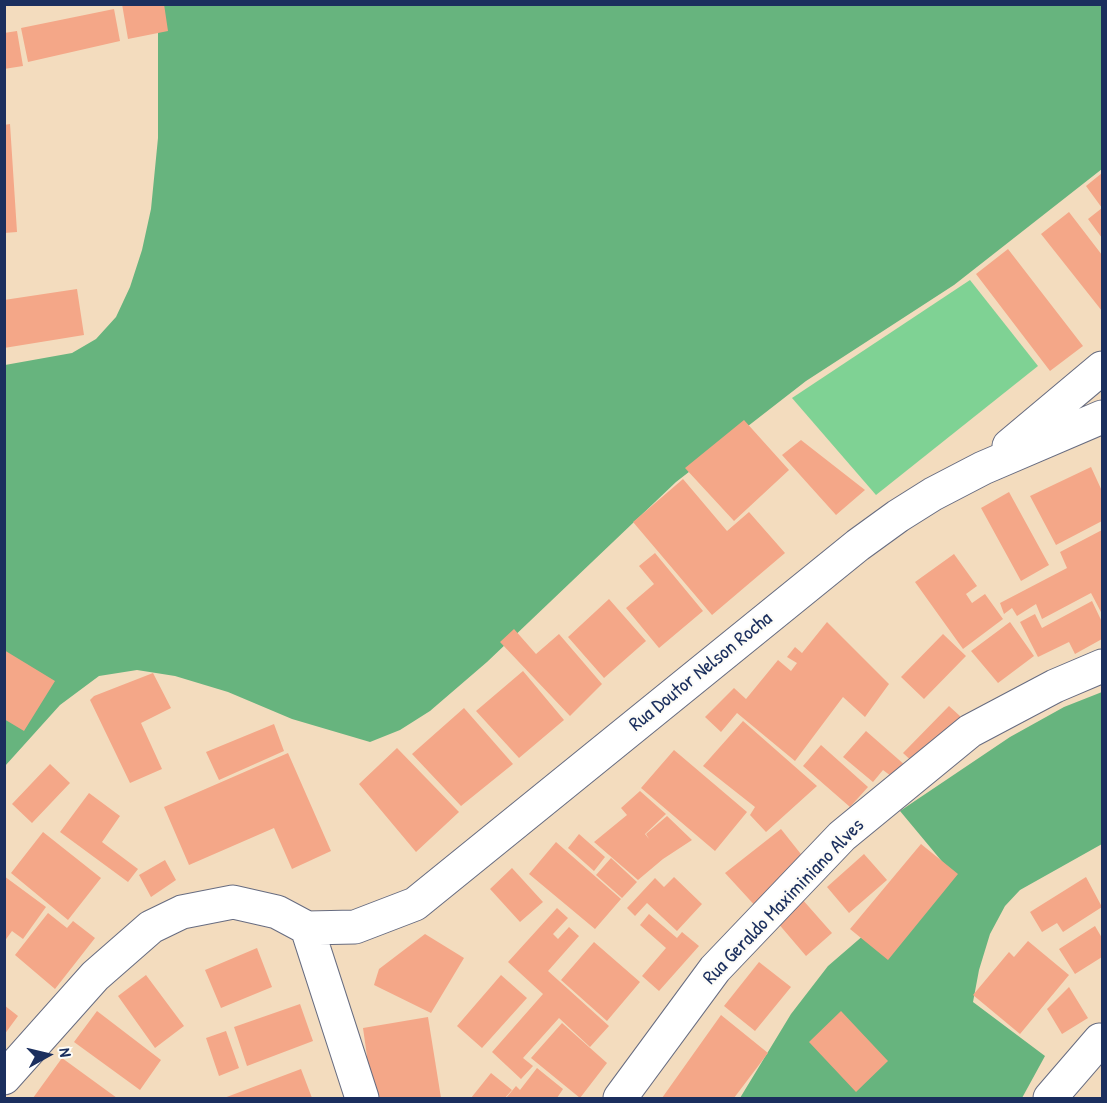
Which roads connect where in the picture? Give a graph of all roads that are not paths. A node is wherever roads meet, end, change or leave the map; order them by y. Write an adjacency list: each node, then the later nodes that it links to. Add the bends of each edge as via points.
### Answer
1 (1102, 368): 3 (street)
2 (1102, 417): 3 (street, Rua Doutor Nelson Rocha)
3 (983, 468): 5 (street, Rua Doutor Nelson Rocha, via 933,494 858,545 415,904 355,927)
4 (1102, 666): 9 (street, Rua Geraldo Maximiniano Alves, via 970,731 842,836 715,969)
5 (307, 928): 7 (street, via 277,912 233,902 182,912 161,922 95,976); 8 (street)
6 (1102, 1044): 10 (street)
7 (4, 1078)
8 (362, 1098)
9 (620, 1098)
10 (1050, 1098)

